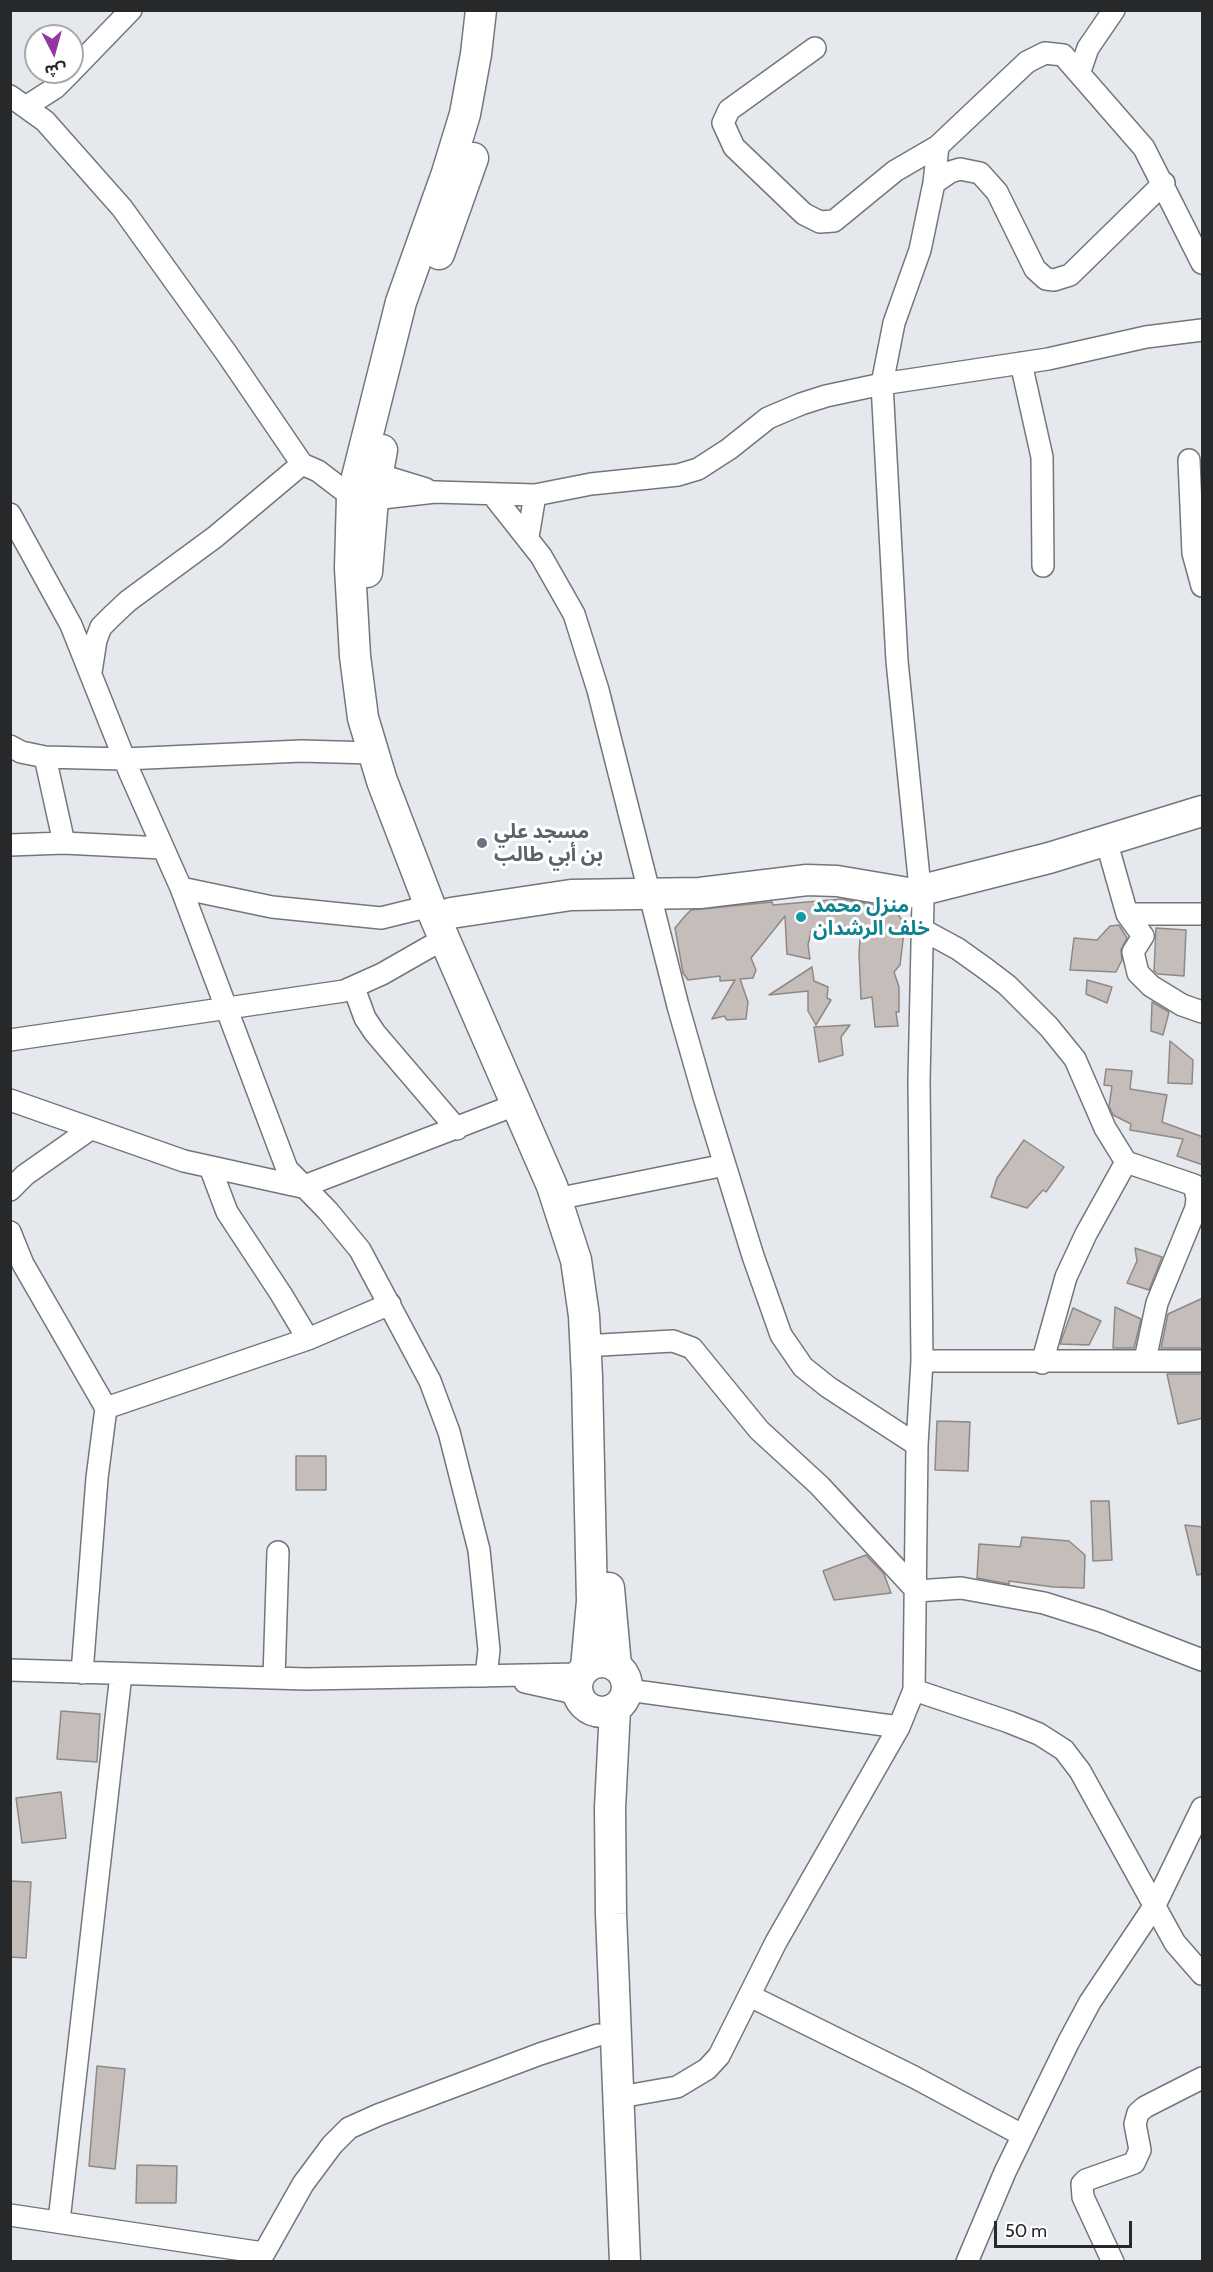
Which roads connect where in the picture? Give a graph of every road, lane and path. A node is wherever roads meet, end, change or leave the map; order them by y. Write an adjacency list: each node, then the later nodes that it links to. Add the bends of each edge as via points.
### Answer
1 (131, 10): 6 (street)
2 (481, 10): 19 (main road, via 465,114 401,302)
3 (498, 10): 19 (main road, via 489,91 476,149 422,299)
4 (1114, 10): 7 (street, via 1088,48)
5 (814, 48): 10 (street, via 729,110 723,123 734,147 804,214 820,222 834,221 895,171)
6 (84, 58)
7 (1080, 71): 10 (street, via 1063,55 1051,52 1038,56); 12 (street, via 1144,148)
8 (59, 84): 9 (street)
9 (19, 101): 18 (street, via 45,121 122,208)
10 (938, 146): 11 (street)
11 (934, 183): 12 (street, via 960,169 980,173 997,192 1035,269 1054,280 1070,275); 16 (street, via 921,249 889,344)
12 (1164, 183): 13 (street)
13 (1203, 263)
14 (1203, 330): 15 (street, via 1146,337)
15 (1021, 363): 16 (street); 24 (street, via 1042,457)
16 (882, 384): 21 (street, via 826,396 782,411 729,449 688,472); 37 (street, via 894,609)
17 (1189, 460): 25 (street, via 1193,553)
18 (310, 468): 19 (street); 26 (street, via 112,616 101,627 96,640)
19 (365, 486): 20 (street); 28 (main road, via 350,568 360,707); 41 (main road, via 365,600 376,714)
20 (492, 494): 21 (street); 23 (street)
21 (535, 495): 23 (street)
22 (12, 521): 26 (street, via 71,625)
23 (528, 537): 38 (street, via 574,614 601,700)
24 (1043, 566)
25 (1203, 586)
26 (91, 674): 30 (street)
27 (10, 746): 29 (street)
28 (372, 753): 30 (street, via 301,751); 41 (main road)
29 (45, 757): 30 (street); 33 (street)
30 (124, 759): 35 (street)
31 (1203, 811): 32 (main road)
32 (1106, 840): 37 (main road); 39 (street)
33 (64, 843): 34 (street); 35 (street)
34 (10, 845)
35 (162, 848): 36 (street)
36 (181, 888): 41 (street, via 272,907 381,918); 44 (street)
37 (920, 890): 38 (main road, via 822,880 700,892); 42 (street)
38 (651, 892): 41 (main road, via 571,895); 52 (street, via 678,1006)
39 (1126, 914): 40 (street); 45 (street, via 1143,936 1133,952 1142,979 1182,1005)
40 (1203, 914)
41 (442, 919): 43 (street); 48 (main road); 56 (main road)
42 (923, 930): 51 (street, via 986,969 1048,1027 1075,1059 1105,1128); 62 (street, via 919,1081)
43 (354, 988): 44 (street); 49 (street, via 375,1033)
44 (227, 1009): 46 (street); 54 (street, via 278,1149 287,1169)
45 (1203, 1012)
46 (10, 1040)
47 (10, 1100): 50 (street)
48 (515, 1105): 49 (street); 75 (main road, via 559,1205 580,1284 586,1342 592,1627)
49 (457, 1129): 54 (street)
50 (89, 1130): 53 (street); 55 (street)
51 (1126, 1162): 61 (street, via 1194,1185 1197,1198 1157,1303); 64 (street, via 1066,1277)
52 (725, 1165): 56 (street); 66 (street, via 753,1256 789,1349 803,1367 828,1387)
53 (210, 1167): 54 (street); 59 (street, via 227,1212)
54 (302, 1187): 58 (street, via 353,1240)
55 (10, 1190)
56 (571, 1196): 60 (main road, via 589,1255)
57 (10, 1232): 65 (street, via 23,1264)
58 (390, 1304): 59 (street); 73 (street, via 430,1381 457,1460 483,1578)
59 (308, 1339): 65 (street)
60 (601, 1344): 68 (street, via 673,1341 692,1348 759,1430 820,1486); 75 (main road, via 604,1505)
61 (1145, 1360): 63 (street); 64 (street)
62 (922, 1361): 64 (street); 66 (street)
63 (1203, 1361)
64 (1042, 1363)
65 (106, 1408): 71 (street)
66 (917, 1445): 68 (street)
67 (278, 1552): 74 (street)
68 (917, 1591): 69 (street, via 961,1588 1044,1603); 76 (street)
69 (1203, 1660)
70 (10, 1670): 71 (street)
71 (82, 1673): 72 (street)
72 (121, 1674): 74 (street); 88 (street)
73 (494, 1676): 74 (street); 75 (street)
74 (274, 1678)
75 (600, 1687): 77 (street); 83 (main road, via 595,1917); 85 (main road, via 610,1808)
76 (914, 1690): 77 (street); 80 (street, via 1009,1722 1064,1750 1080,1771)
77 (899, 1727): 82 (street, via 776,1942)
78 (1203, 1808): 79 (street)
79 (1193, 1844): 80 (street)
80 (1155, 1905): 81 (street, via 1176,1943); 86 (street, via 1090,2002)
81 (1203, 1974)
82 (750, 1996): 85 (street, via 719,2056 707,2069 677,2087); 86 (street)
83 (598, 2035): 89 (street, via 349,2128 303,2184); 90 (main road)
84 (1203, 2078): 93 (street, via 1138,2113 1135,2124 1140,2150 1134,2163 1082,2184 1083,2197)
85 (620, 2097): 91 (main road)
86 (1022, 2135): 92 (street)
87 (10, 2215): 88 (street)
88 (59, 2221): 89 (street)
89 (261, 2257)
90 (609, 2262)
91 (625, 2262)
92 (967, 2262)
93 (1113, 2262)

